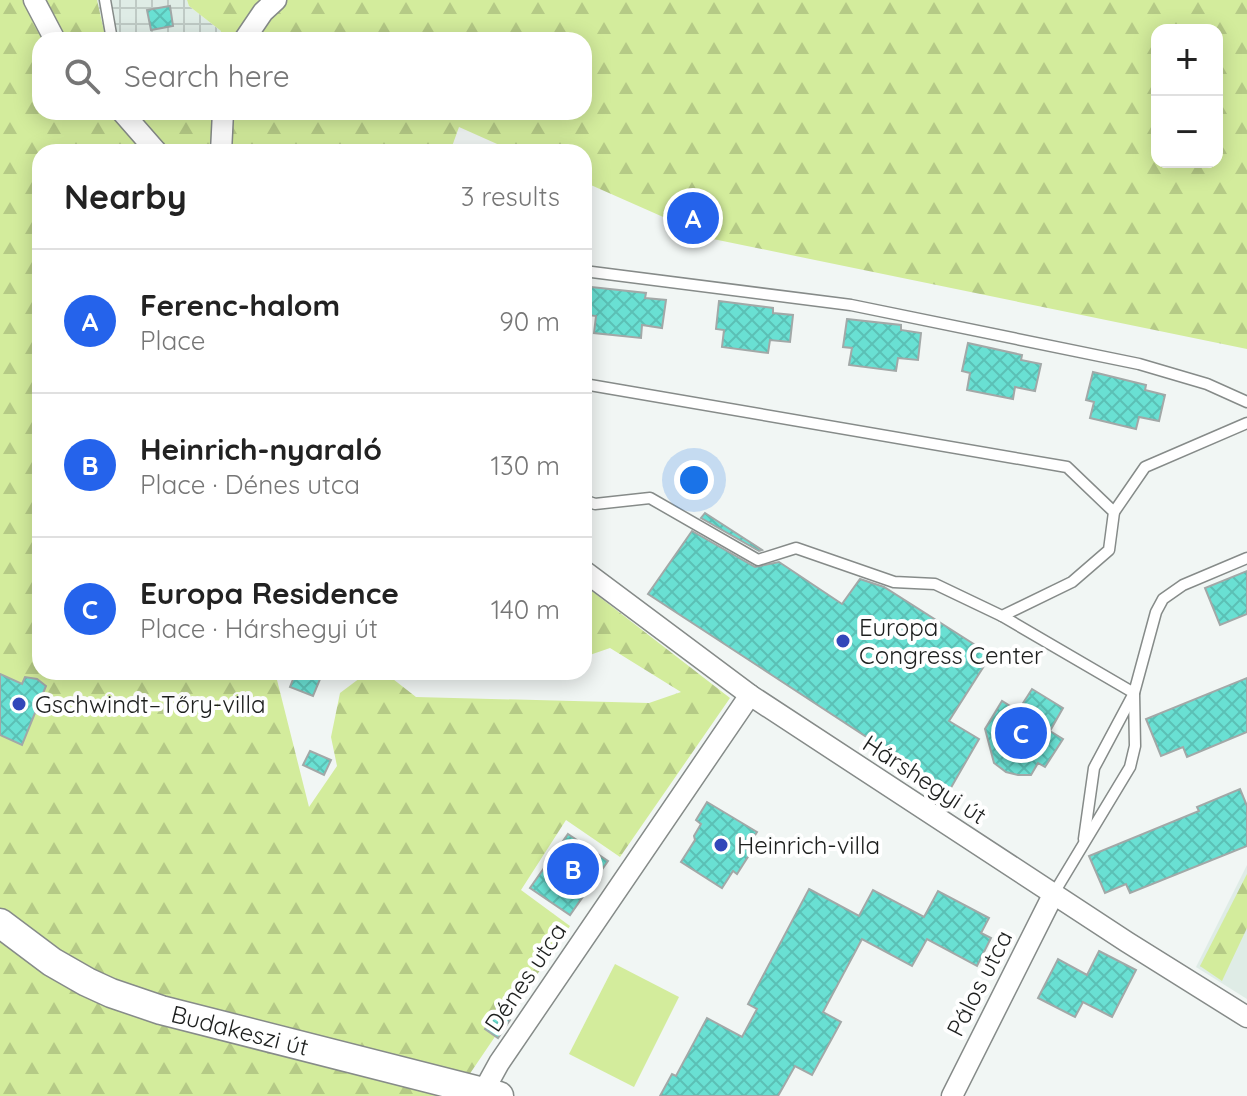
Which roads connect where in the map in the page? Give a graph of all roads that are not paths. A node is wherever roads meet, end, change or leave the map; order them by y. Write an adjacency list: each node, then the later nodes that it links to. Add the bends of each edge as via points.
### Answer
1 (34, 0): 4 (street)
2 (105, 0): 5 (lane)
3 (276, 0): 6 (street)
4 (51, 32)
5 (111, 32)
6 (249, 32)
7 (130, 120): 9 (street)
8 (223, 120): 10 (street)
9 (150, 144)
10 (221, 144)
11 (592, 272): 13 (lane, via 851,305 1139,364)
12 (592, 385): 16 (lane, via 1067,467)
13 (1247, 402)
14 (1247, 423): 16 (lane, via 1145,467)
15 (592, 503): 19 (lane, via 650,498 758,560 796,548 894,582 935,584)
16 (1114, 512): 19 (lane, via 1109,550 1072,582)
17 (1247, 558): 20 (lane, via 1163,599 1149,630)
18 (592, 577): 21 (street, Hárshegyi út)
19 (1002, 616): 20 (lane)
20 (1134, 693): 22 (lane, via 1094,768); 22 (lane, via 1130,767)
21 (750, 695): 23 (street, Hárshegyi út); 26 (street, Dénes utca, via 499,1063)
22 (1083, 845): 23 (lane)
23 (1054, 893): 25 (street, Hárshegyi út); 27 (street, Pálos utca)
24 (0, 923): 26 (main road, Budakeszi út, via 52,962 111,993)
25 (1247, 1017)
26 (491, 1094)
27 (952, 1096)

